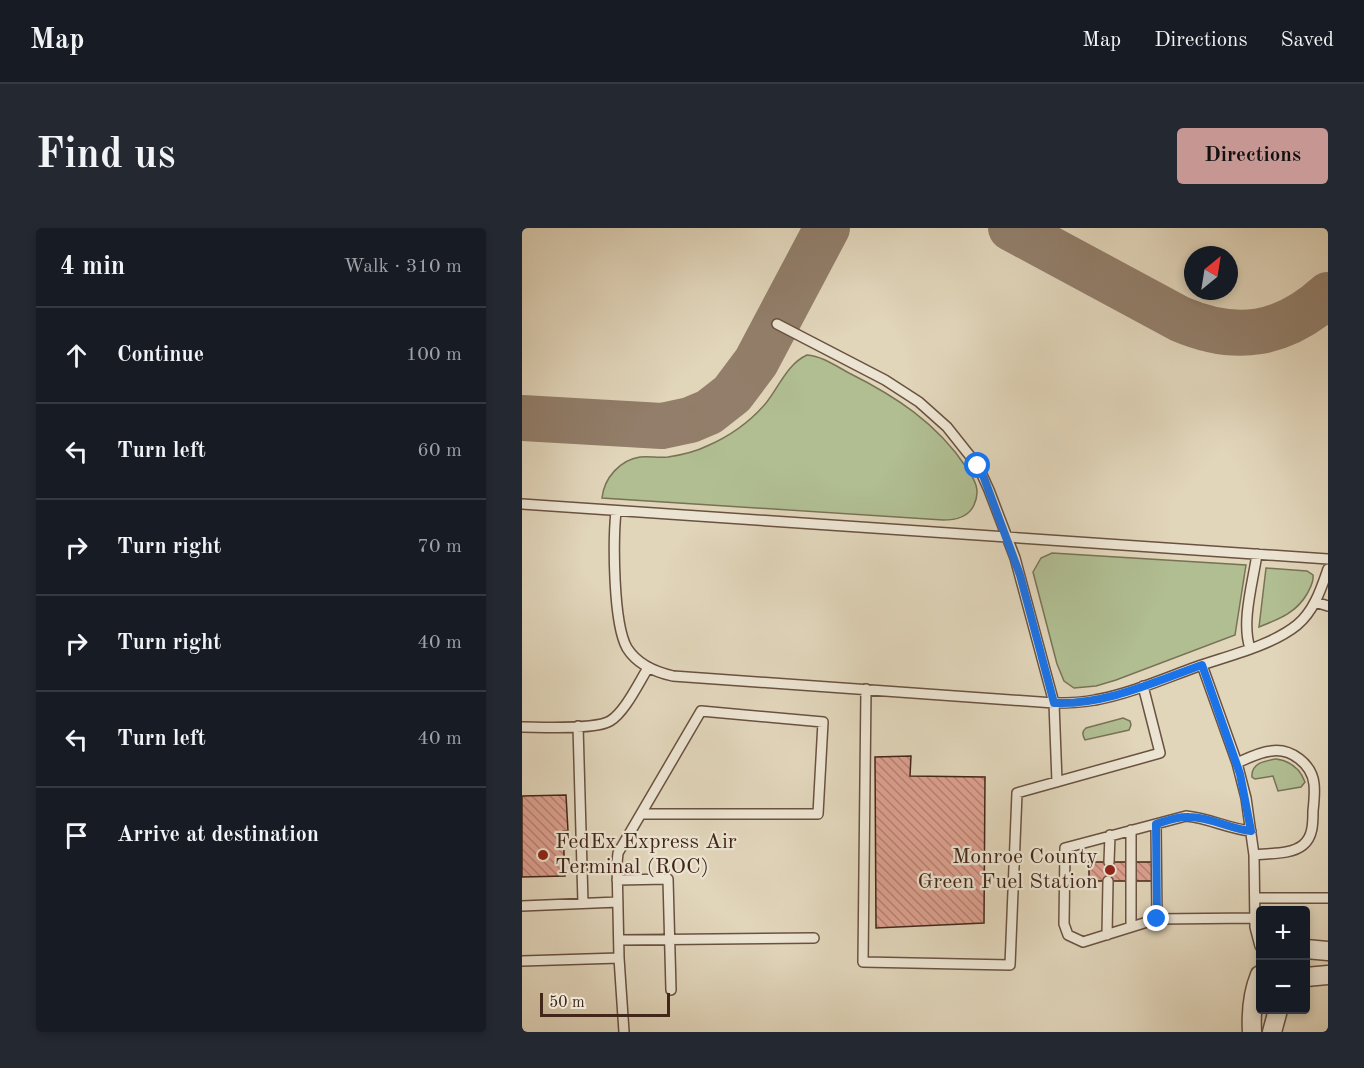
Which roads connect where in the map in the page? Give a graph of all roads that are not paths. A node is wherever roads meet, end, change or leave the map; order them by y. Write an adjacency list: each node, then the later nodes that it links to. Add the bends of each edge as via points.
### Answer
1 (777, 324): 4 (lane, via 904,391 934,414 978,466)
2 (522, 504): 3 (lane)
3 (616, 511): 4 (lane); 12 (lane, via 620,627 627,647)
4 (1007, 537): 5 (lane); 15 (lane)
5 (1257, 554): 6 (lane); 10 (lane, via 1247,624)
6 (1328, 559)
7 (1328, 569): 8 (lane)
8 (1315, 602): 9 (lane); 10 (lane, via 1296,626)
9 (1328, 606)
10 (1250, 648): 11 (lane)
11 (1202, 665): 13 (lane); 18 (lane)
12 (648, 668): 14 (lane, via 673,675); 16 (lane, via 610,721)
13 (1143, 686): 15 (lane, via 1094,700); 19 (lane, via 1160,753)
14 (866, 689): 15 (lane); 19 (lane, via 864,962 1010,965 1017,793)
15 (1054, 703): 19 (lane)
16 (578, 726): 17 (lane); 32 (lane)
17 (522, 727)
18 (1237, 763): 23 (lane); 25 (lane, via 1268,751 1281,751 1306,764 1314,783 1313,825 1308,840 1290,851)
19 (1056, 782)
20 (643, 814): 20 (lane, via 818,814 823,722 701,711); 27 (lane, via 618,853)
21 (1156, 824): 22 (lane); 23 (lane, via 1186,816); 35 (lane)
22 (1131, 830): 24 (lane); 36 (lane)
23 (1251, 831): 25 (lane)
24 (1110, 835): 26 (lane); 38 (lane, via 1065,848 1065,930 1083,942)
25 (1254, 855): 29 (lane)
26 (1109, 862)
27 (617, 880): 31 (lane); 40 (lane, via 668,879)
28 (1108, 881): 38 (lane)
29 (1255, 898): 30 (lane); 34 (lane)
30 (1328, 898)
31 (618, 902): 32 (lane); 41 (lane)
32 (583, 903): 33 (lane)
33 (522, 906)
34 (1255, 918): 35 (lane); 37 (lane)
35 (1157, 919): 36 (lane)
36 (1131, 926): 38 (lane)
37 (1256, 934)
38 (1107, 935)
39 (814, 938): 40 (lane)
40 (670, 939): 41 (lane); 48 (lane)
41 (619, 940): 44 (lane)
42 (1310, 949): 43 (street)
43 (1328, 951)
44 (619, 958): 45 (lane); 51 (lane)
45 (522, 961)
46 (1328, 975): 47 (street)
47 (1310, 976)
48 (671, 990)
49 (1256, 991): 52 (street)
50 (1277, 1014): 53 (street)
51 (624, 1032)
52 (1252, 1032)
53 (1272, 1032)

